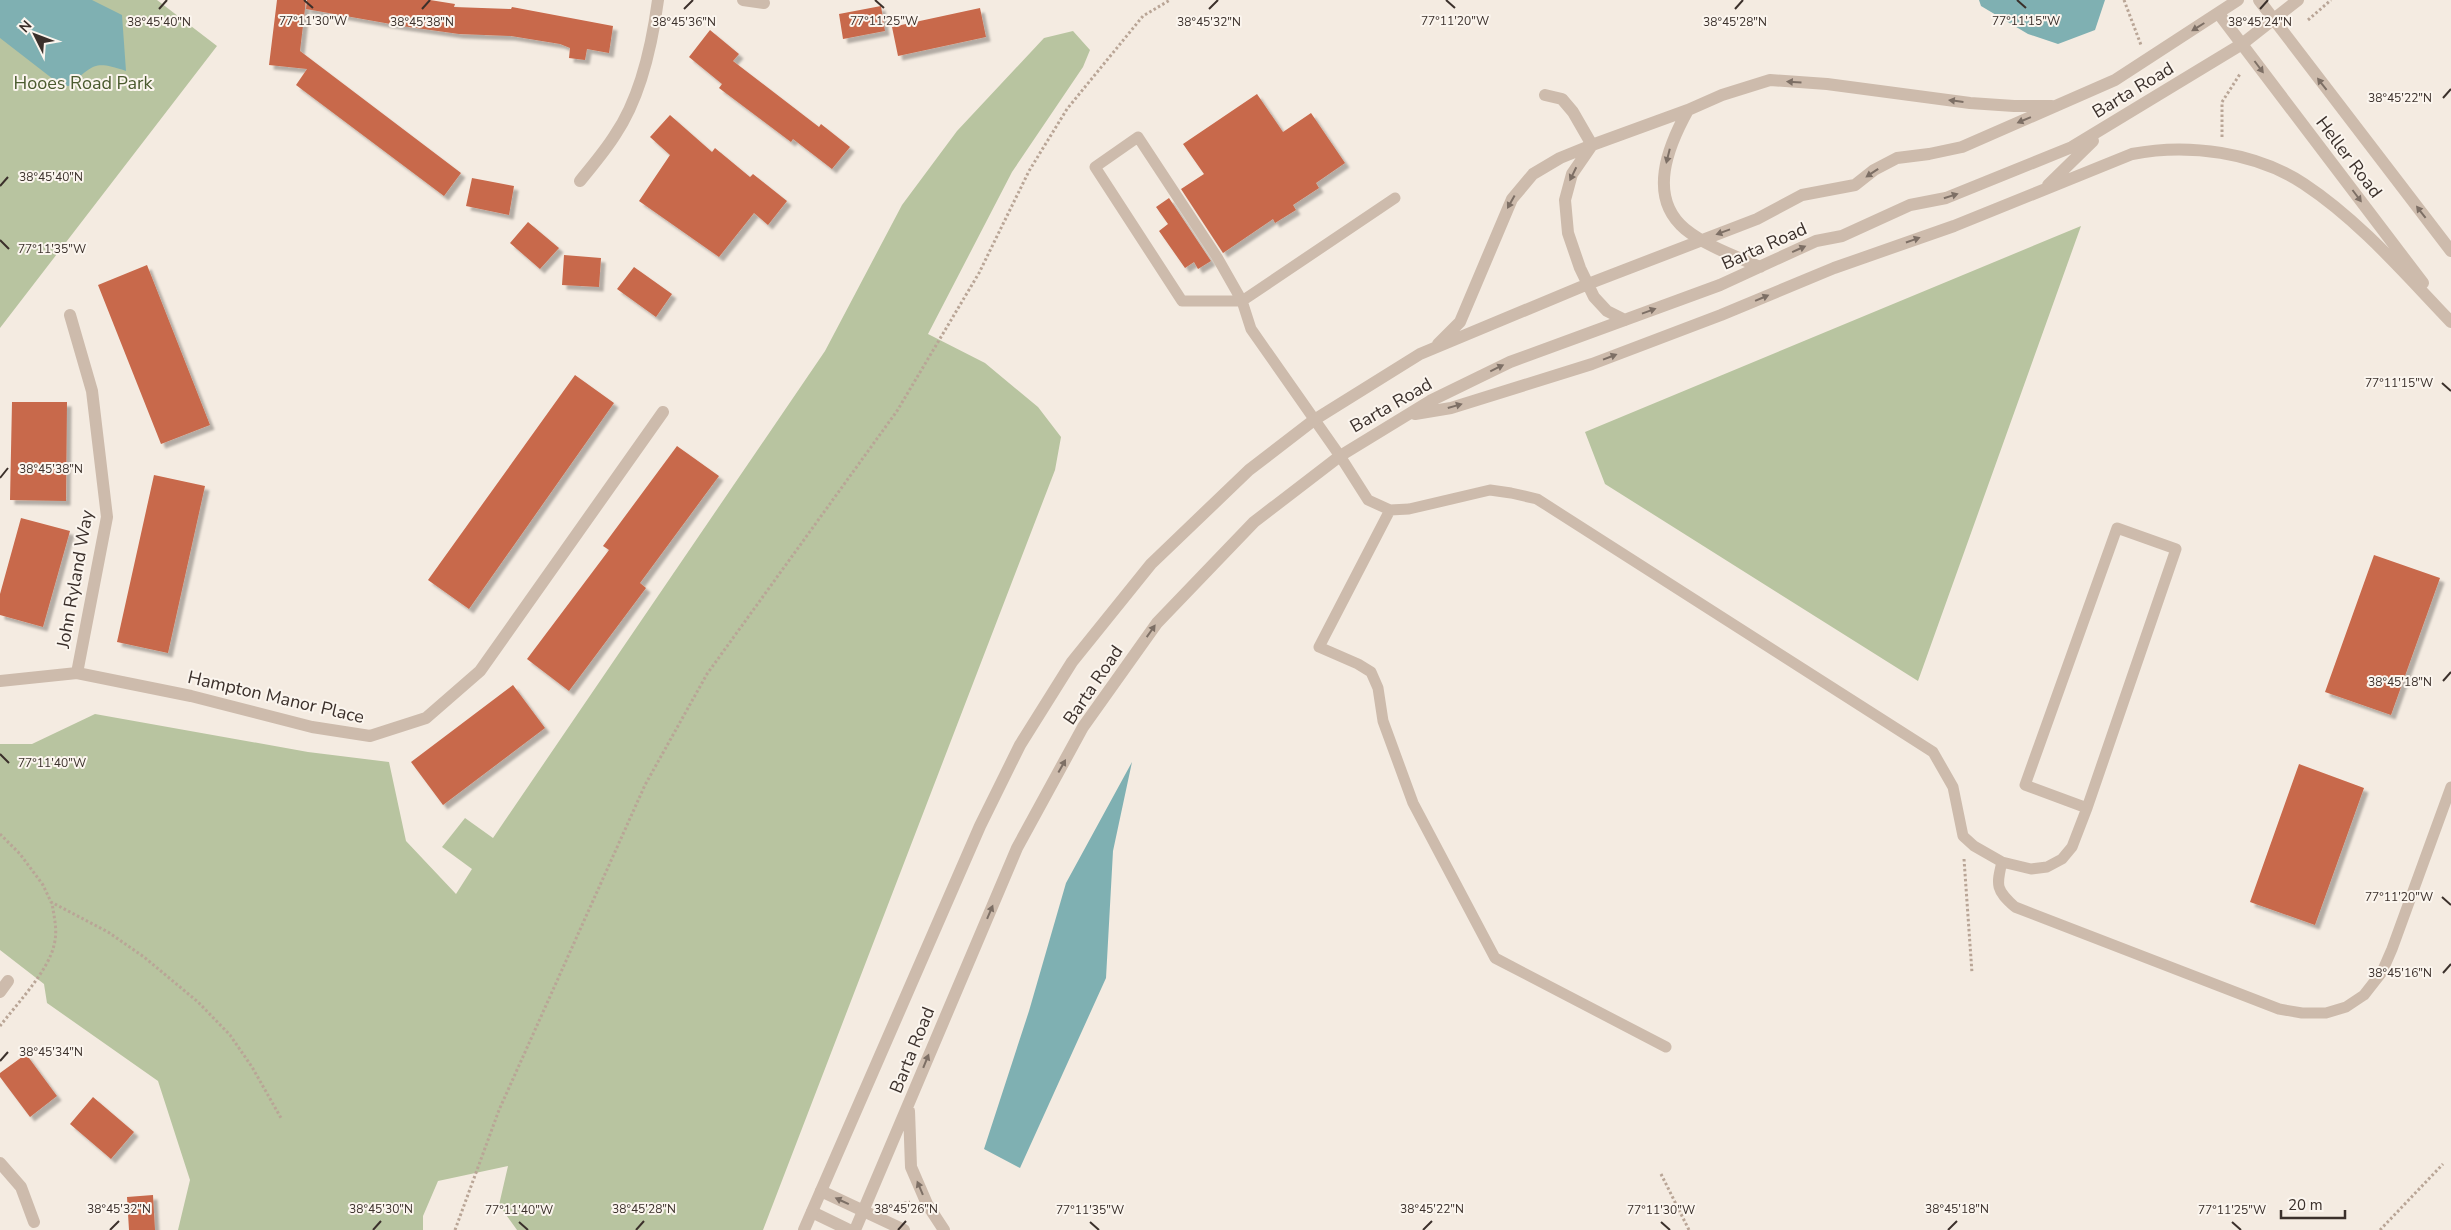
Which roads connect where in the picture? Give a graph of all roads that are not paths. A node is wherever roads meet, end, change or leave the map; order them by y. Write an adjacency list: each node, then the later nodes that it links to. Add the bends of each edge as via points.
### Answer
1 (658, 0): 15 (street, via 653,35 633,99 616,134)
2 (743, 0): 6 (street)
3 (2238, 0): 7 (street, Barta Road)
4 (2259, 0): 8 (street, Heller Road)
5 (2298, 0): 8 (street, Barta Road)
6 (764, 3)
7 (2219, 14): 9 (street, Heller Road); 11 (street, Barta Road, one-way to 11, via 2115,80)
8 (2274, 21): 9 (street, Barta Road); 19 (street, Heller Road, one-way to 8)
9 (2242, 44): 13 (street, Barta Road); 25 (street, Heller Road, one-way to 25)
10 (1545, 95): 14 (street, via 1562,99)
11 (2057, 106): 12 (street, one-way to 12, via 1970,103 1827,84 1770,80); 18 (street, Barta Road, one-way to 18, via 1962,147 1898,158 1854,185 1802,195 1757,219)
12 (1688, 110): 14 (street); 18 (street, one-way to 18, via 1668,154 1662,187 1672,213 1684,228)
13 (2108, 126): 16 (street); 20 (street, Barta Road, one-way to 13, via 1816,241 1842,236 1910,205 1946,198 1977,187 2072,148)
14 (1592, 145): 21 (street, one-way to 21, via 1572,174 1565,200 1568,233); 26 (street, one-way to 26, via 1533,174 1512,198 1460,322)
15 (580, 181)
16 (2041, 191): 25 (street, via 2132,154 2154,150 2200,150 2245,159 2281,171 2338,210); 28 (street, one-way to 16, via 1450,408 1592,364 1834,268)
17 (1395, 198): 22 (lane)
18 (1701, 240): 20 (street); 21 (street, Barta Road)
19 (2451, 251)
20 (1760, 267): 24 (street, Barta Road, one-way to 20)
21 (1588, 284): 24 (street, via 1607,312); 26 (street, Barta Road)
22 (1242, 301): 22 (lane, via 1138,137 1095,167 1182,301); 29 (lane, via 1251,329)
23 (70, 315): 32 (street, John Ryland Way, via 92,391 107,517)
24 (1625, 320): 28 (street, Barta Road, one-way to 24, via 1510,362)
25 (2451, 321)
26 (1435, 348): 29 (street, Barta Road, via 1420,354)
27 (663, 412): 32 (street, Hampton Manor Place, via 480,671 426,718 370,736 312,727 191,696)
28 (1407, 415): 30 (street, Barta Road)
29 (1314, 420): 30 (lane); 42 (street, Barta Road, via 1249,470 1151,564 1072,662 1020,746 980,826)
30 (1340, 456): 31 (lane, via 1368,500); 40 (street, Barta Road, one-way to 30, via 1017,848 1083,727 1157,622 1254,522)
31 (1390, 510): 36 (lane, via 1409,509 1490,490 1537,499 1933,752 1953,787 1963,836); 39 (lane, via 1319,647 1371,672 1378,688 1383,721 1413,803 1496,958)
32 (77, 673): 33 (street, Hampton Manor Place)
33 (0, 681)
34 (2451, 787): 36 (lane, via 2382,972 2364,995 2346,1007 2326,1013 2279,1009 2015,907 2002,895 1997,882)
35 (2087, 808): 35 (lane, via 2176,549 2117,528 2024,785); 36 (lane, via 2072,847 2062,859 2048,867 2031,869)
36 (2002, 862)
37 (8, 981): 38 (street)
38 (0, 992)
39 (1666, 1047)
40 (908, 1107): 43 (street, Barta Road); 50 (street, one-way to 40, via 927,1204 911,1167)
41 (0, 1163): 45 (street, via 20,1188)
42 (821, 1191): 43 (street, one-way to 42); 44 (street, Barta Road)
43 (863, 1211): 48 (street, Barta Road); 49 (street)
44 (812, 1212): 46 (street, Barta Road); 47 (street)
45 (34, 1222)
46 (804, 1230)
47 (849, 1230)
48 (855, 1230)
49 (904, 1230)
50 (944, 1230)

